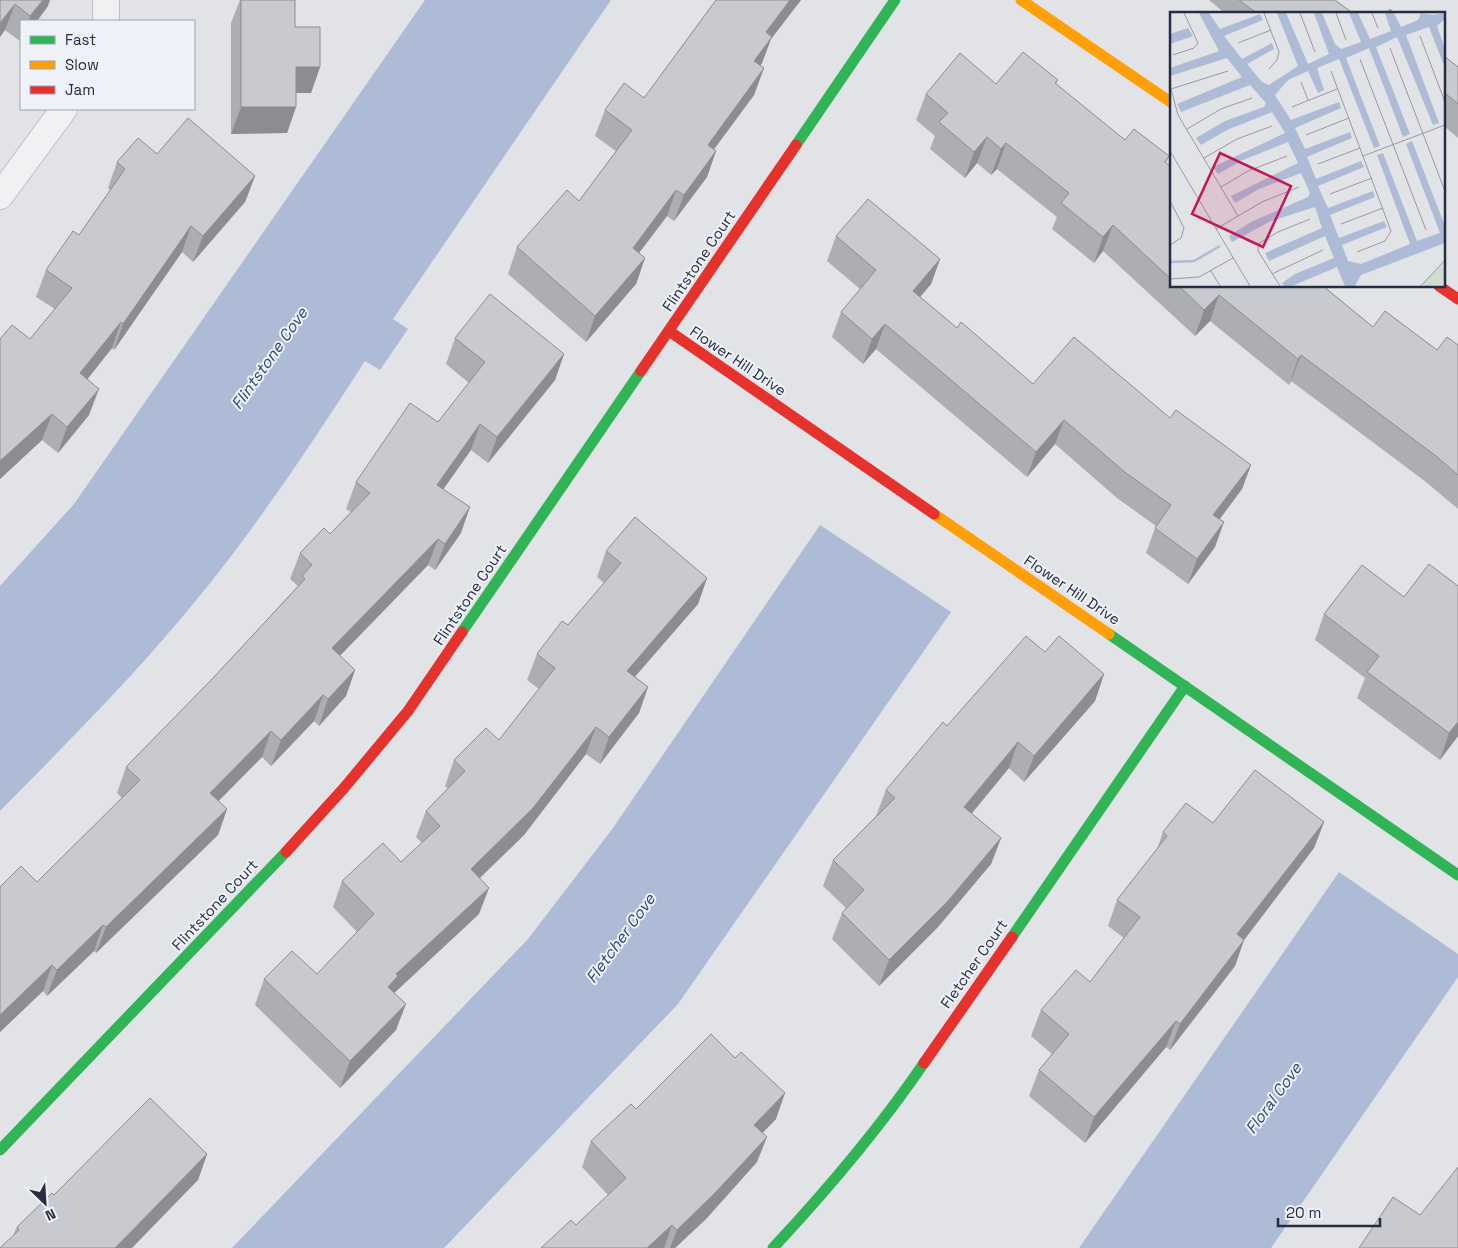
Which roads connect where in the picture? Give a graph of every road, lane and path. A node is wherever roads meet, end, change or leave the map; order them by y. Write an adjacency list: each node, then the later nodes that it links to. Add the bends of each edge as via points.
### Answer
1 (106, 0): 4 (street)
2 (894, 0): 10 (street, Flintstone Court)
3 (1021, 0): 5 (street)
4 (106, 20)
5 (1170, 102)
6 (63, 110): 7 (street)
7 (0, 196)
8 (1442, 288): 9 (street)
9 (1458, 299)
10 (668, 331): 11 (street, Flower Hill Drive); 13 (street, Flintstone Court, via 430,679 378,749 275,863)
11 (1185, 686): 12 (street, Flower Hill Drive); 14 (street, Fletcher Court, via 891,1111 825,1192)
12 (1458, 875)
13 (0, 1150)
14 (773, 1248)

